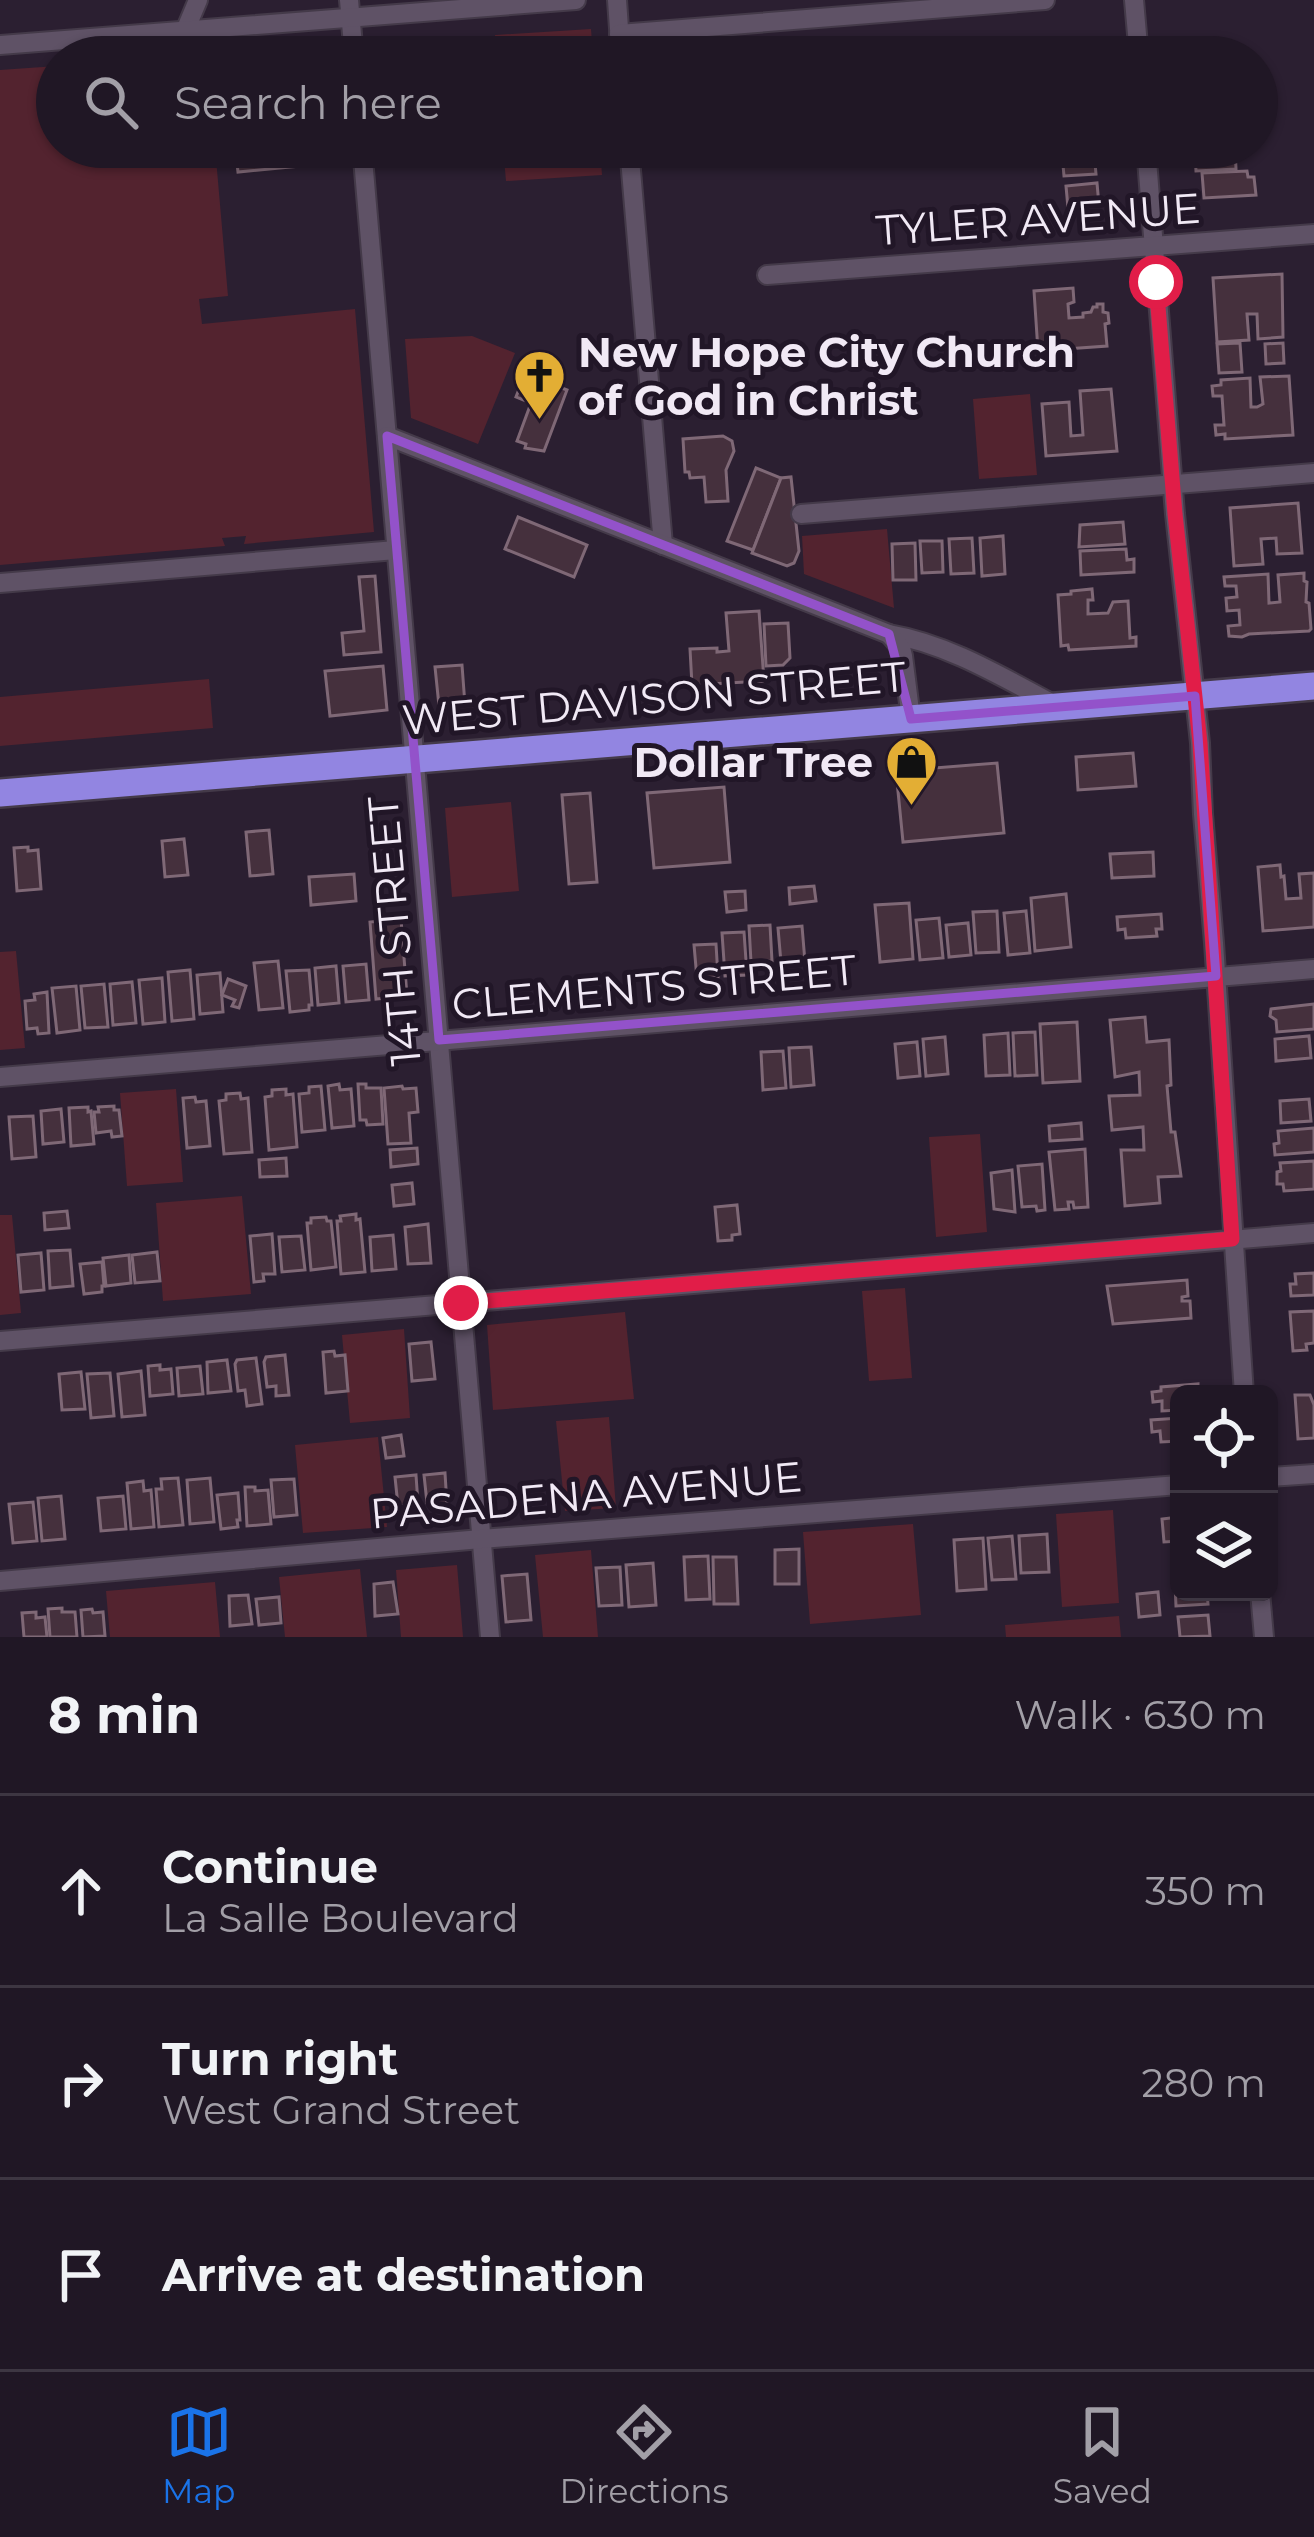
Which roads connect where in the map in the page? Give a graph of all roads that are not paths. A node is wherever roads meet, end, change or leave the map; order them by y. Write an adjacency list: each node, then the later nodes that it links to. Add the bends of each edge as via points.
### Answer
1 (198, 0): 7 (street)
2 (576, 0): 6 (street)
3 (617, 0): 8 (street)
4 (1045, 0): 8 (street)
5 (1134, 0): 10 (street)
6 (350, 9): 7 (street)
7 (185, 31): 9 (street)
8 (620, 34)
9 (119, 36)
10 (1137, 36)
11 (36, 42): 12 (street)
12 (0, 45)
13 (364, 168): 19 (street, 14TH STREET)
14 (631, 168): 23 (street)
15 (1148, 168): 17 (street)
16 (1314, 235): 17 (street, TYLER AVENUE)
17 (1154, 247): 18 (street, TYLER AVENUE); 21 (street)
18 (767, 274)
19 (387, 436): 23 (street); 24 (street, 14TH STREET)
20 (1314, 472): 21 (street)
21 (1172, 484): 22 (street); 28 (street)
22 (801, 514)
23 (663, 545): 26 (street)
24 (396, 550): 25 (street); 31 (street, 14TH STREET)
25 (0, 583)
26 (889, 634): 29 (street, via 987,669); 30 (street, via 901,648)
27 (1314, 686): 28 (highway, WEST DAVISON STREET)
28 (1195, 696): 29 (highway, WEST DAVISON STREET); 34 (street)
29 (1058, 706): 30 (highway, WEST DAVISON STREET)
30 (911, 719): 31 (highway, WEST DAVISON STREET)
31 (416, 760): 32 (highway, WEST DAVISON STREET); 35 (street, 14TH STREET)
32 (0, 793)
33 (1314, 969): 34 (street, CLEMENTS STREET)
34 (1216, 976): 35 (street, CLEMENTS STREET); 38 (street)
35 (439, 1040): 36 (street, CLEMENTS STREET); 39 (street, 14TH STREET)
36 (0, 1077)
37 (1314, 1233): 38 (street)
38 (1232, 1239): 39 (street); 41 (street)
39 (461, 1303): 40 (street); 45 (street, 14TH STREET)
40 (0, 1341)
41 (1243, 1385)
42 (1314, 1474): 43 (street)
43 (1278, 1477)
44 (1170, 1486): 45 (street, PASADENA AVENUE)
45 (481, 1539): 46 (street, PASADENA AVENUE); 48 (street, 14TH STREET)
46 (0, 1581)
47 (1261, 1601): 49 (street)
48 (490, 1637)
49 (1264, 1637)

